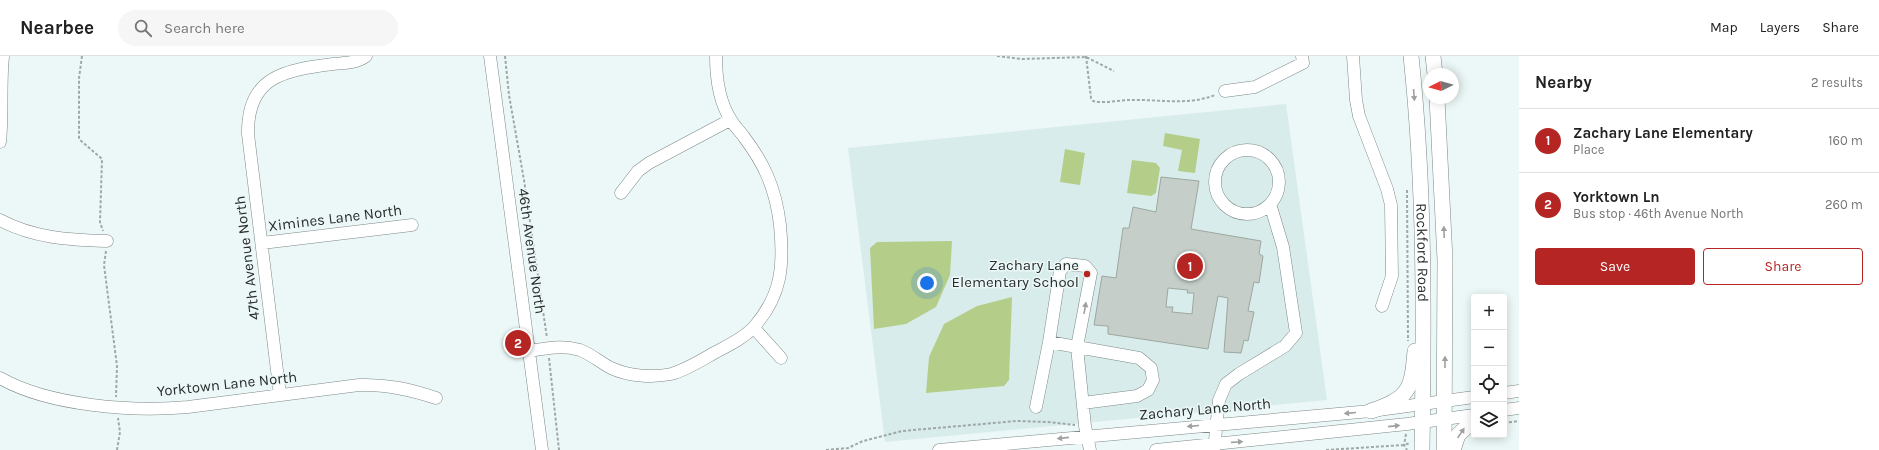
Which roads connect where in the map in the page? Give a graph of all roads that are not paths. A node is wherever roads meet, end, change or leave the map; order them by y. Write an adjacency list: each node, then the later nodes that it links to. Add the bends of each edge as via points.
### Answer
1 (3, 56): 13 (street, via 0,76)
2 (366, 56): 19 (street, 47th Avenue North, via 349,62 285,72 264,86 255,98 248,117 248,134)
3 (490, 56): 25 (street, 46th Avenue North)
4 (716, 56): 12 (street, via 720,94)
5 (1302, 56): 10 (street, via 1303,64 1255,87)
6 (1353, 56): 21 (street, via 1359,116 1391,205 1392,276)
7 (1411, 56): 20 (main road, Rockford Road, one-way to 20, via 1419,153)
8 (1433, 56): 9 (main road)
9 (1434, 68)
10 (1225, 90)
11 (1437, 104): 33 (main road, Rockford Road, one-way to 11, via 1445,260)
12 (730, 120): 14 (street, via 649,163 638,171); 22 (street, via 757,155 768,176 775,197 781,240 782,264 779,282 773,298)
13 (0, 142)
14 (622, 193)
15 (1270, 204): 15 (street, via 1279,185 1275,165 1259,152 1243,150 1229,155 1216,172 1217,193 1223,203 1231,210 1246,214 1262,210); 41 (street, via 1283,247 1296,333 1285,346 1226,384 1220,400)
16 (0, 220): 18 (street, via 18,230 48,237)
17 (412, 225): 19 (street, Ximines Lane North)
18 (107, 241)
19 (262, 243): 30 (street, 47th Avenue North)
20 (1424, 285): 35 (main road, Rockford Road); 39 (main road, via 1413,377 1405,392 1392,405)
21 (1382, 306)
22 (754, 328): 25 (street, via 688,368 671,374 630,374 612,368 582,351 566,347); 26 (street)
23 (1049, 342): 24 (street); 24 (street, one-way to 23, via 1091,273 1085,266 1066,264 1060,271); 36 (street)
24 (1077, 347): 34 (street); 34 (street, via 1139,358 1151,368 1153,380 1148,390 1137,396)
25 (529, 351): 47 (street, 46th Avenue North)
26 (781, 358)
27 (0, 378): 30 (street, Yorktown Lane North, via 34,394 116,406 170,408)
28 (1519, 391): 29 (street)
29 (1507, 393)
30 (280, 395): 32 (street, Yorktown Lane North, via 378,385 398,387)
31 (1471, 397): 33 (street, Zachary Lane North)
32 (436, 398)
33 (1444, 401): 35 (street, Zachary Lane North); 42 (main road, Rockford Road)
34 (1083, 403): 45 (street)
35 (1423, 404): 39 (street, Zachary Lane North); 43 (main road, Rockford Road)
36 (1036, 407)
37 (1519, 408): 38 (street)
38 (1507, 410)
39 (1371, 411): 41 (street, Zachary Lane North, one-way to 41)
40 (1471, 415): 42 (street)
41 (1218, 418): 45 (street, Zachary Lane North, one-way to 45); 46 (street)
42 (1444, 419): 43 (street); 52 (main road, Rockford Road)
43 (1415, 423): 46 (street, one-way to 43); 51 (main road, Rockford Road)
44 (1471, 423): 53 (main road, one-way to 44, via 1458,435)
45 (1087, 431): 48 (street, Zachary Lane North, one-way to 48); 49 (street)
46 (1214, 447): 50 (street)
47 (542, 450)
48 (939, 450)
49 (1090, 450)
50 (1156, 450)
51 (1422, 450)
52 (1444, 450)
53 (1454, 450)

